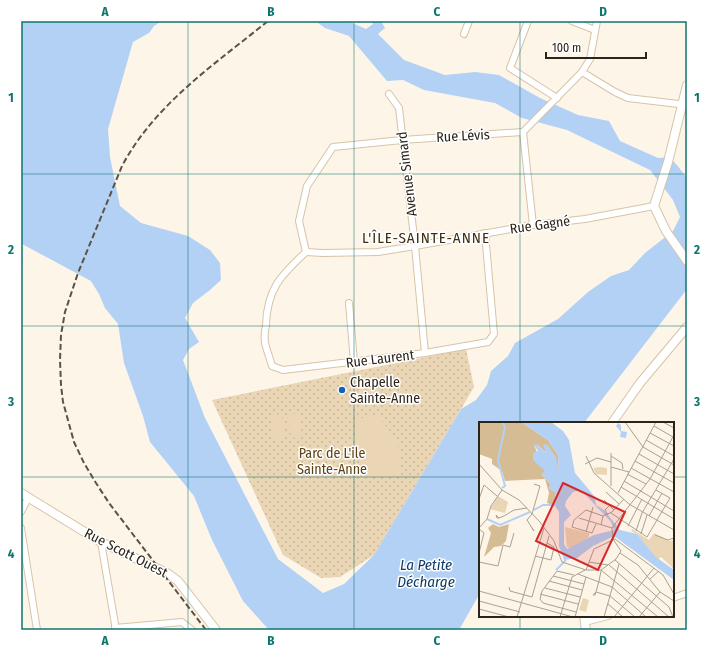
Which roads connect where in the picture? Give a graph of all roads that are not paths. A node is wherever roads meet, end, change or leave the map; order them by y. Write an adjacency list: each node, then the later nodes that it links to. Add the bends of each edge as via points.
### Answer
1 (469, 21): 6 (street)
2 (528, 21): 10 (street, via 510,68)
3 (572, 21): 5 (street)
4 (597, 21): 5 (street)
5 (595, 30): 7 (street, via 590,59)
6 (464, 34)
7 (582, 72): 10 (street); 11 (street, via 628,98)
8 (687, 85): 11 (street)
9 (389, 94): 13 (street, Avenue Simard, via 399,108)
10 (557, 98): 12 (street)
11 (685, 105): 14 (street)
12 (523, 132): 13 (street, Rue Lévis); 15 (street)
13 (402, 140): 17 (street, Avenue Simard); 18 (street, Rue Lévis, via 333,147 307,186 299,221)
14 (654, 206): 15 (street, Rue Gagné, via 585,219); 19 (street, via 666,231)
15 (534, 225): 16 (street, Rue Gagné)
16 (486, 233): 17 (street, Rue Gagné); 22 (street, Rue Laurent, via 494,334 488,342)
17 (415, 246): 18 (street, Rue Gagné, via 378,252); 22 (street, Avenue Simard)
18 (306, 252): 23 (street, Rue Laurent, via 280,278 270,296 266,313 265,342 272,366 283,370)
19 (687, 261)
20 (348, 303): 23 (street)
21 (687, 327): 24 (street, via 640,383)
22 (425, 353): 23 (street, Rue Laurent)
23 (354, 362)
24 (613, 422)
25 (24, 496): 26 (street); 28 (street, Rue Scott Ouest)
26 (21, 512)
27 (21, 528): 34 (street)
28 (101, 542): 33 (street); 36 (street, Rue Scott Ouest, via 167,573 178,581)
29 (687, 594): 30 (street)
30 (674, 598)
31 (605, 617): 32 (street)
32 (585, 623)
33 (116, 629): 35 (street, via 182,622)
34 (37, 630)
35 (192, 630)
36 (216, 630)

